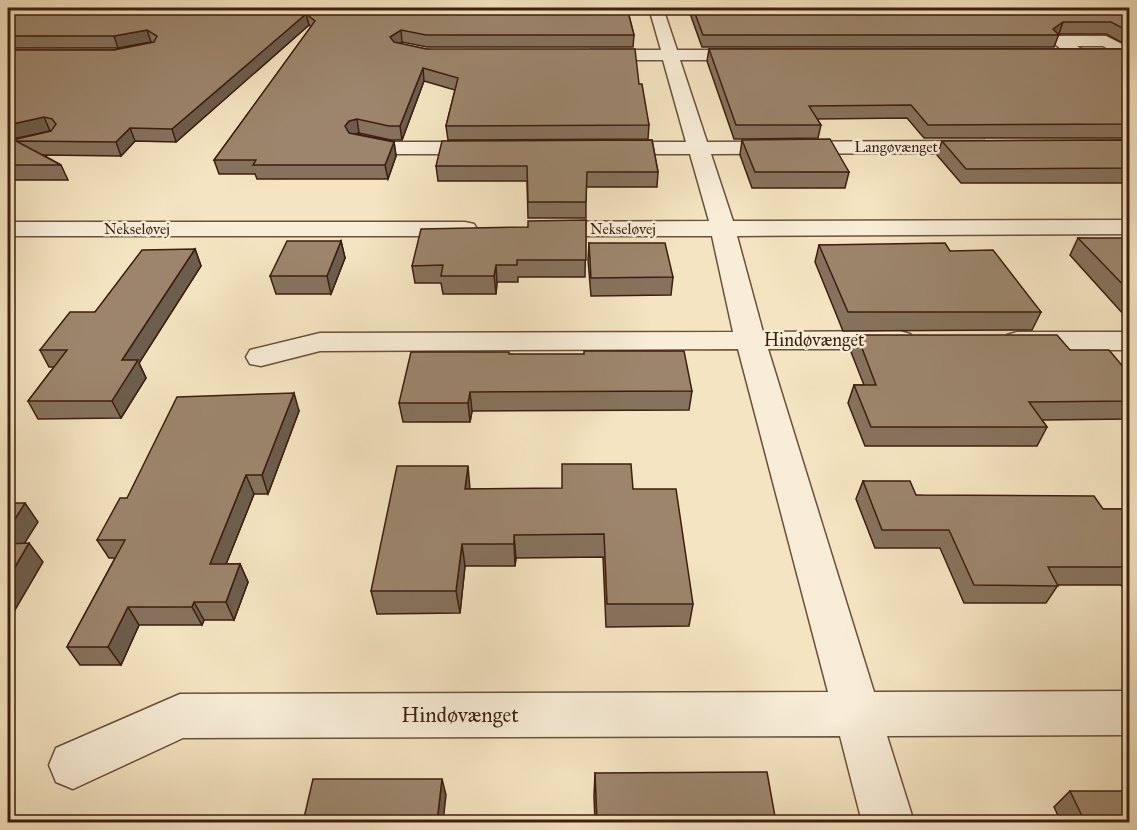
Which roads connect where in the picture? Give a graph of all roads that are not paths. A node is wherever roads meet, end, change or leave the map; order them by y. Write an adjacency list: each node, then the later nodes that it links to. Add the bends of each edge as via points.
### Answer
1 (656, 8): 5 (street)
2 (1054, 54): 3 (street)
3 (1078, 54)
4 (578, 55): 5 (street)
5 (670, 55): 6 (street); 11 (street)
6 (767, 55)
7 (359, 141): 9 (street, via 391,148)
8 (999, 147): 11 (street, Langøvænget)
9 (508, 148)
10 (590, 148): 11 (street, Langøvænget)
11 (698, 148): 14 (street)
12 (1130, 227): 14 (street, Nekseløvej)
13 (8, 229): 14 (street, Nekseløvej)
14 (723, 229): 15 (street, Hindøvænget)
15 (750, 340): 16 (street, Hindøvænget); 19 (street, Hindøvænget, via 320,342); 20 (street, Hindøvænget)
16 (928, 340)
17 (987, 341): 18 (street)
18 (1130, 341)
19 (261, 357)
20 (857, 713): 21 (street, Hindøvænget); 22 (street, Hindøvænget, via 180,716); 23 (street, Hindøvænget)
21 (1130, 713)
22 (73, 765)
23 (888, 822)

